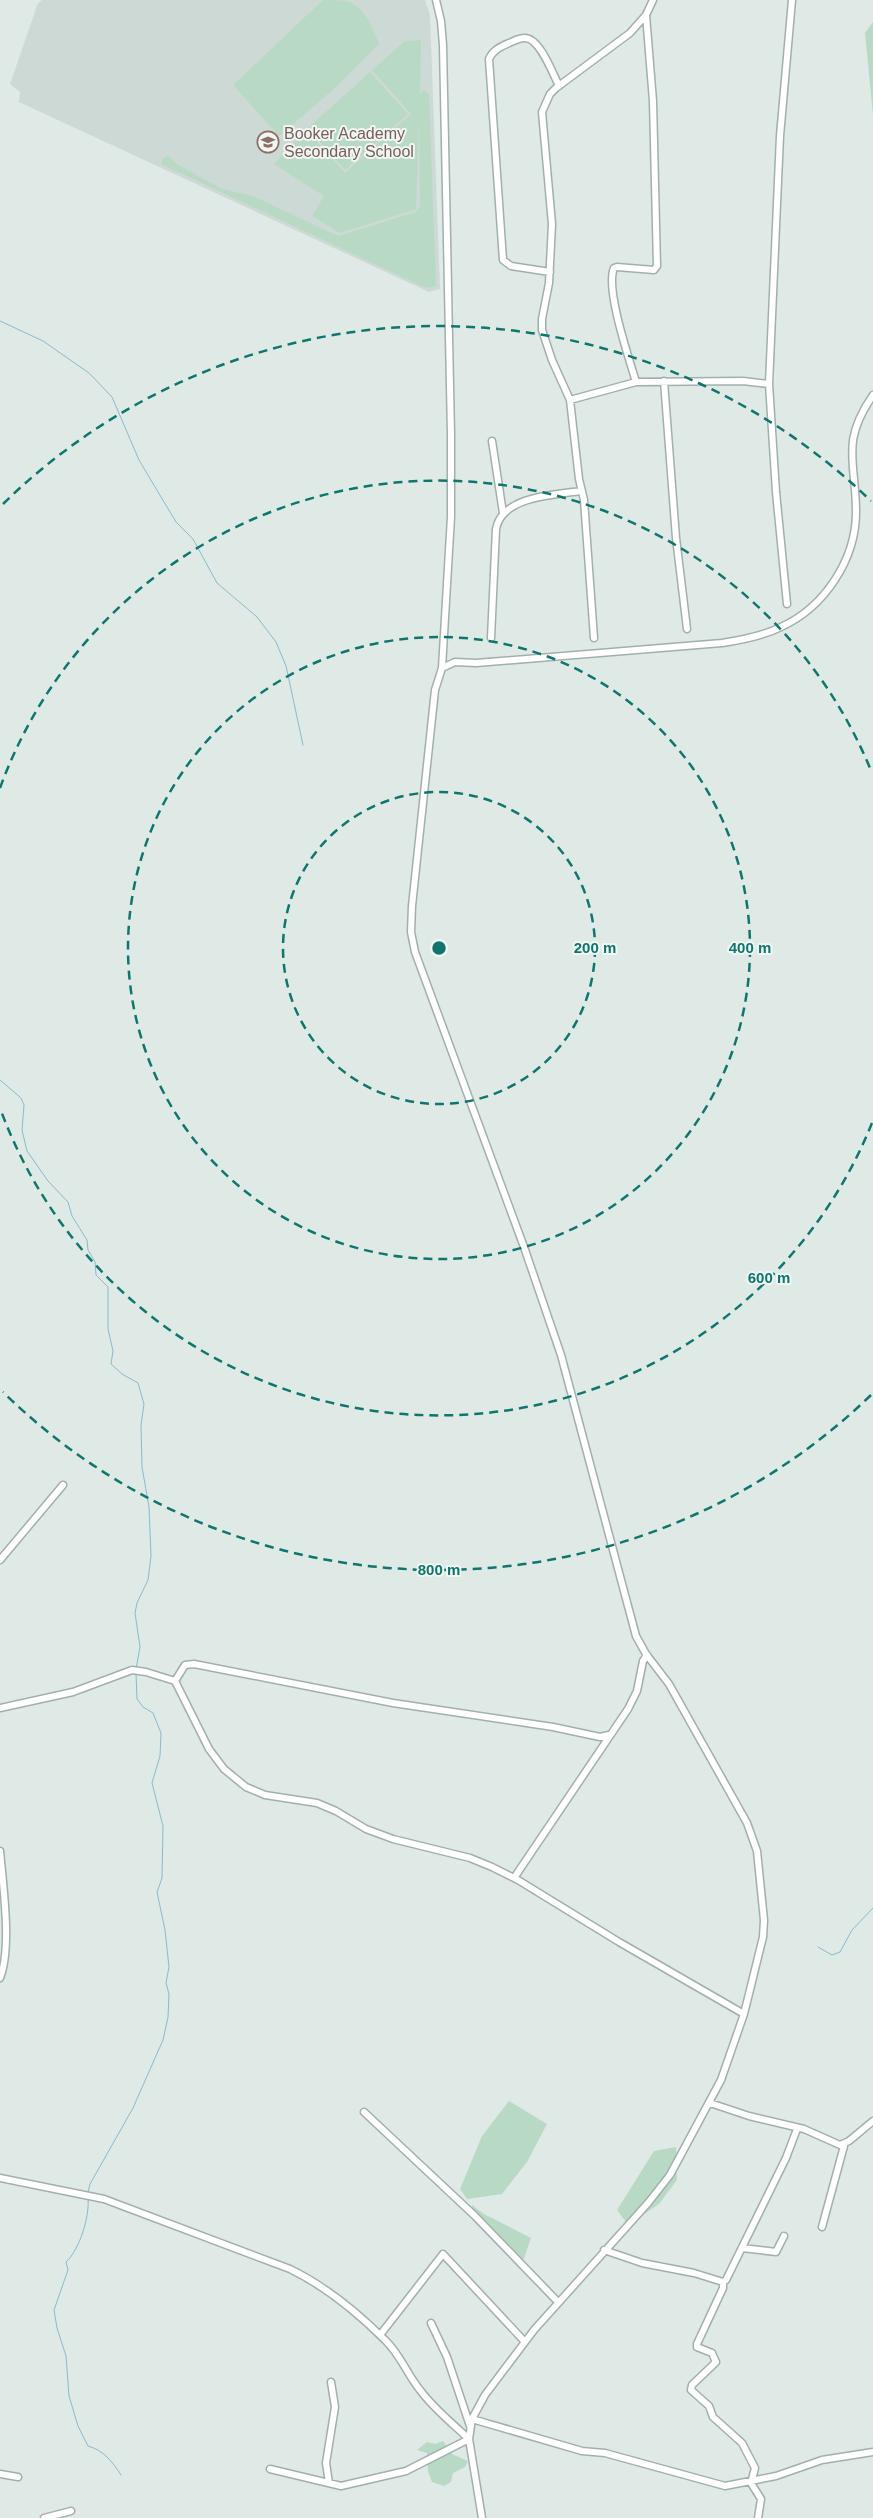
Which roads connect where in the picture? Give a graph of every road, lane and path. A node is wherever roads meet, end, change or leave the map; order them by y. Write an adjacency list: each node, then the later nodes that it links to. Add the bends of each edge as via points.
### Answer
1 (436, 0): 19 (street, via 442,21 443,45 451,434 451,516)
2 (653, 0): 4 (street)
3 (792, 0): 9 (street, via 780,136)
4 (646, 15): 5 (street, via 630,33); 8 (street, via 653,110 657,266 654,270 617,267 613,274 614,300)
5 (559, 86): 6 (street, via 545,103 542,118 552,224); 6 (street, via 540,47 531,39 525,37 501,46 489,60 503,260 511,266)
6 (550, 272): 11 (street, via 542,330)
7 (664, 381): 8 (street); 9 (street); 16 (street, via 676,538)
8 (636, 382): 11 (street)
9 (769, 384): 15 (street)
10 (873, 395): 19 (street, via 861,415 852,443 856,514 853,544 844,568 829,588 790,622 760,635 722,643 456,662)
11 (570, 400): 13 (street)
12 (492, 441): 14 (street)
13 (581, 491): 14 (street, via 530,500); 18 (street)
14 (503, 512): 17 (street, via 496,529)
15 (787, 604)
16 (687, 629)
17 (491, 638)
18 (594, 638)
19 (442, 668): 22 (street, via 435,690 412,906 411,932 415,952 561,1355 636,1636)
20 (63, 1485): 21 (street)
21 (0, 1560)
22 (647, 1656): 25 (street, via 634,1699); 30 (street, via 669,1684 708,1753 747,1823 757,1851 764,1929)
23 (175, 1681): 24 (street, via 136,1670 67,1694); 25 (street, via 186,1665 194,1664 393,1703 600,1737); 28 (street, via 209,1750 228,1773 246,1787 265,1795 317,1803 366,1829 417,1847 470,1858)
24 (0, 1708)
25 (609, 1735): 28 (street)
26 (0, 1851): 27 (street)
27 (1, 1864): 29 (street, via 6,1955)
28 (514, 1878): 30 (street)
29 (0, 1978)
30 (744, 2014): 31 (street)
31 (710, 2103): 35 (street); 41 (street, via 664,2184)
32 (364, 2112): 43 (street, via 475,2216)
33 (873, 2116): 34 (street)
34 (871, 2121): 36 (street)
35 (797, 2129): 36 (street); 40 (street)
36 (844, 2146): 38 (street)
37 (0, 2178): 45 (street, via 104,2199 290,2269 329,2290)
38 (822, 2227)
39 (784, 2236): 40 (street, via 776,2252)
40 (742, 2248): 42 (street)
41 (604, 2250): 42 (street, via 642,2263); 43 (street)
42 (723, 2282): 55 (street, via 697,2344 697,2347 712,2353 716,2362 692,2385 691,2390 709,2406 713,2417 742,2443 755,2468)
43 (558, 2302): 46 (street)
44 (431, 2323): 49 (street, via 447,2357)
45 (380, 2335): 46 (street, via 443,2254); 50 (street, via 438,2412)
46 (525, 2342): 48 (street, via 485,2395)
47 (331, 2382): 56 (street, via 336,2407 326,2464)
48 (472, 2420): 49 (street); 55 (street, via 725,2486)
49 (470, 2427): 50 (street)
50 (469, 2438): 56 (street, via 406,2471 341,2486); 59 (street)
51 (873, 2452): 55 (street, via 822,2460 788,2473)
52 (270, 2469): 56 (street)
53 (0, 2474): 54 (street)
54 (18, 2477)
55 (751, 2480): 60 (street, via 761,2499)
56 (329, 2483)
57 (70, 2511): 58 (street)
58 (44, 2518)
59 (482, 2518)
60 (758, 2518)

